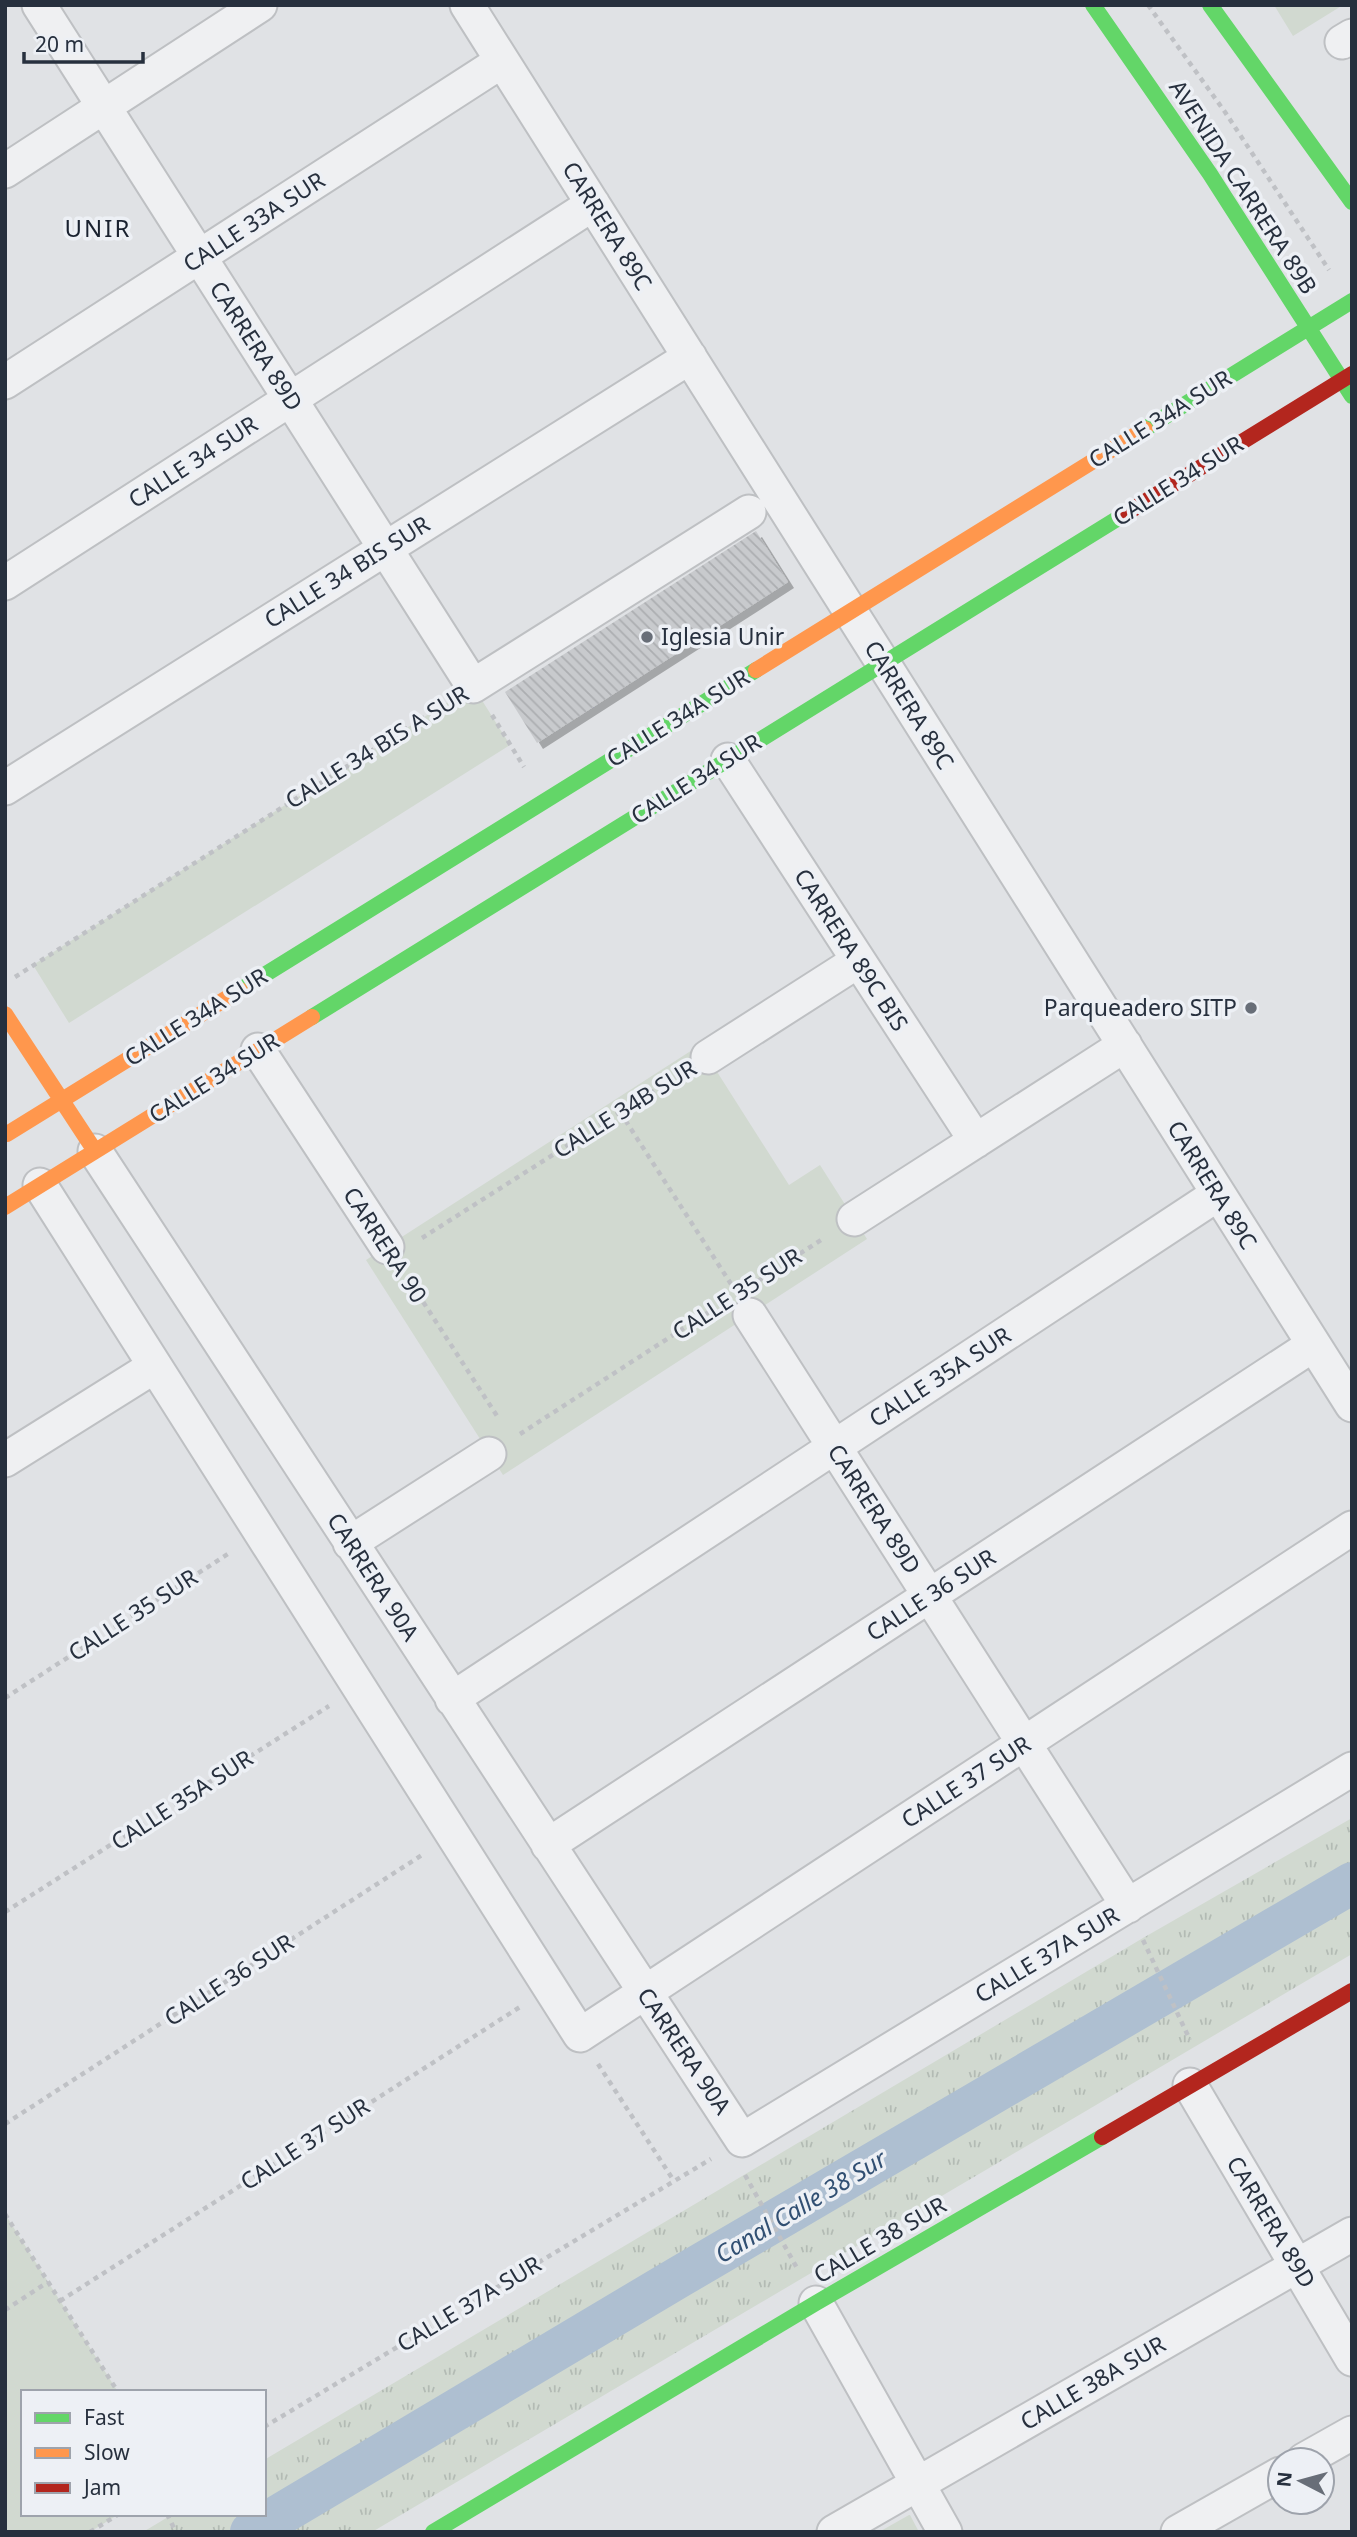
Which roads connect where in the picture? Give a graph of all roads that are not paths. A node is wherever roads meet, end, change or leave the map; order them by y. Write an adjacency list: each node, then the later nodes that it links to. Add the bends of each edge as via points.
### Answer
1 (39, 5): 7 (street, CARRERA 89D)
2 (260, 5): 7 (street)
3 (467, 5): 6 (street, CARRERA 89C)
4 (1093, 5): 13 (street, AVENIDA CARRERA 89B)
5 (1210, 5): 9 (street)
6 (502, 61): 10 (street, CARRERA 89C); 11 (street, CALLE 33A SUR)
7 (104, 107): 8 (street); 11 (street, CARRERA 89D)
8 (5, 171)
9 (1352, 202)
10 (593, 204): 14 (street, CARRERA 89C); 18 (street, CALLE 34 SUR)
11 (200, 257): 16 (street, CALLE 33A SUR); 18 (street, CARRERA 89D)
12 (1352, 301): 13 (street, CALLE 34A SUR)
13 (1308, 328): 15 (street, AVENIDA CARRERA 89B); 22 (street, CALLE 34A SUR)
14 (690, 357): 20 (street, CALLE 34 BIS SUR); 22 (street, CARRERA 89C)
15 (1346, 377): 17 (street, AVENIDA CARRERA 89B); 23 (street, CALLE 34 SUR)
16 (5, 382)
17 (1352, 396)
18 (290, 399): 20 (street, CARRERA 89D); 21 (street, CALLE 34 SUR)
19 (749, 512): 24 (street, CALLE 34 BIS A SUR)
20 (385, 548): 24 (street, CARRERA 89D); 26 (street, CALLE 34 BIS SUR)
21 (5, 583)
22 (850, 611): 23 (street, CARRERA 89C); 32 (street, CALLE 34A SUR)
23 (883, 664): 25 (street, CALLE 34 SUR); 29 (street, CARRERA 89C)
24 (473, 686)
25 (727, 760): 27 (street, CARRERA 89C BIS); 30 (street, CALLE 34 SUR)
26 (5, 788)
27 (858, 961): 31 (street, CALLE 34B SUR); 34 (street, CARRERA 89C BIS)
28 (5, 1014): 32 (street, CARRERA 90A)
29 (1125, 1045): 34 (street); 37 (street, CARRERA 89C)
30 (258, 1050): 35 (street, CALLE 34 SUR); 40 (street, CARRERA 90)
31 (708, 1057)
32 (61, 1100): 33 (street, CALLE 34A SUR); 35 (street, CARRERA 90A)
33 (8, 1136)
34 (976, 1141): 39 (street)
35 (95, 1151): 36 (street, CALLE 34 SUR); 49 (street, CARRERA 90A)
36 (37, 1180): 38 (street); 43 (street)
37 (1218, 1194): 42 (street, CARRERA 89C); 46 (street, CALLE 35A SUR)
38 (5, 1207)
39 (854, 1219)
40 (390, 1252)
41 (744, 1304): 46 (street, CARRERA 89D)
42 (1313, 1345): 44 (street, CARRERA 89C); 50 (street, CALLE 36 SUR)
43 (155, 1366): 47 (street); 57 (street, CALLE 37 SUR, via 580,2035)
44 (1352, 1405)
45 (501, 1446): 49 (street)
46 (835, 1447): 50 (street, CARRERA 89D); 51 (street, CALLE 35A SUR)
47 (5, 1460)
48 (1352, 1528): 52 (street, CALLE 37 SUR)
49 (351, 1543): 51 (street, CARRERA 90A)
50 (930, 1595): 52 (street, CARRERA 89D); 54 (street, CALLE 36 SUR)
51 (453, 1699): 54 (street, CARRERA 90A)
52 (1024, 1743): 55 (street, CARRERA 89D); 57 (street, CALLE 37 SUR)
53 (1352, 1769): 55 (street, CALLE 37A SUR)
54 (548, 1845): 57 (street, CARRERA 90A)
55 (1128, 1906): 59 (street, CALLE 37A SUR)
56 (1352, 1991): 58 (street, CALLE 38 SUR)
57 (645, 1993): 59 (street, CARRERA 90A)
58 (1190, 2085): 61 (street, CARRERA 89D); 62 (street, CALLE 38 SUR)
59 (742, 2140)
60 (1352, 2234): 61 (street, CALLE 38A SUR)
61 (1297, 2265): 63 (street, CARRERA 89D); 67 (street, CALLE 38A SUR)
62 (810, 2291): 67 (street); 68 (street, CALLE 38 SUR)
63 (1352, 2358)
64 (1352, 2433): 65 (street)
65 (1329, 2446)
66 (1266, 2482): 71 (street)
67 (918, 2483): 69 (street, CALLE 38A SUR); 70 (street)
68 (433, 2532)
69 (834, 2532)
70 (945, 2532)
71 (1178, 2532)

